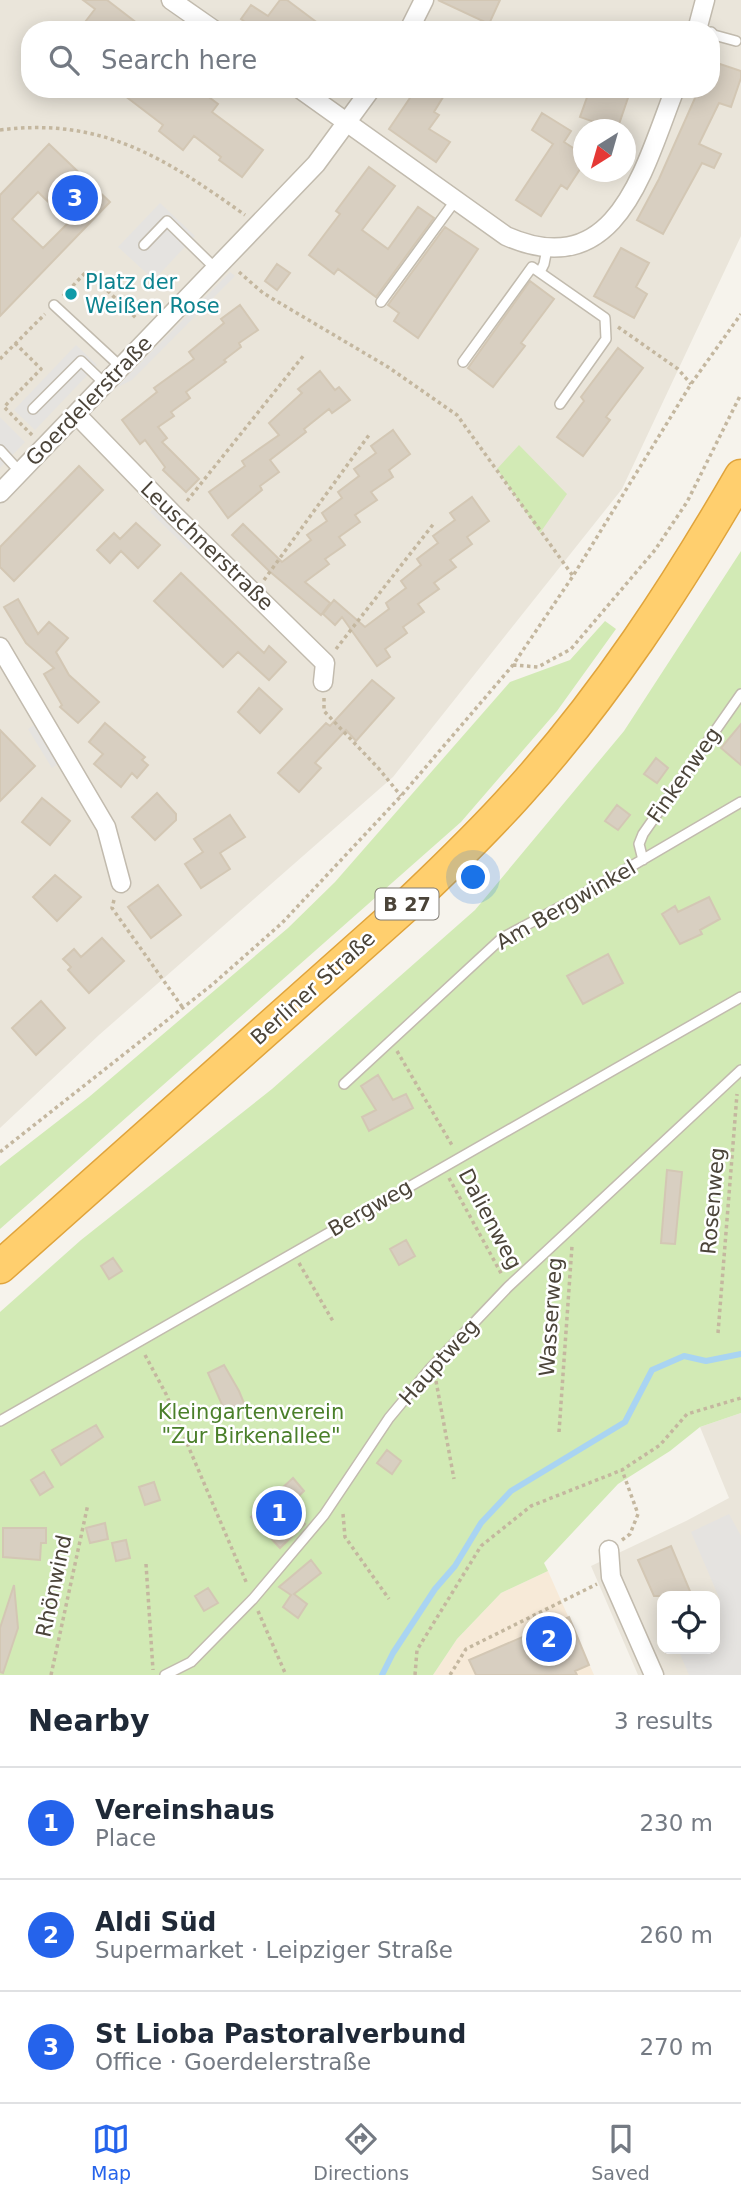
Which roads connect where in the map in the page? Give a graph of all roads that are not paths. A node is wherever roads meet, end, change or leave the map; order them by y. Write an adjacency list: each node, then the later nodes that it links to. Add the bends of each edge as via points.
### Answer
1 (171, 0): 4 (street)
2 (424, 0): 5 (street)
3 (705, 0): 6 (street)
4 (201, 21)
5 (414, 21)
6 (705, 21)
7 (720, 37): 8 (lane)
8 (736, 41)
9 (313, 98): 12 (street)
10 (365, 98): 12 (street, Goerdelerstraße)
11 (671, 98): 15 (street, via 643,169 616,218 588,240)
12 (348, 123): 13 (street); 16 (street, Goerdelerstraße, via 316,164)
13 (456, 201): 15 (street, via 506,236); 18 (lane)
14 (144, 245): 16 (lane, via 167,221)
15 (547, 249): 17 (lane)
16 (216, 269): 21 (street, Goerdelerstraße)
17 (540, 272): 20 (lane, via 532,267); 23 (lane, via 605,318 606,339)
18 (381, 302)
19 (54, 305): 21 (lane)
20 (463, 362)
21 (121, 367): 22 (street, Goerdelerstraße)
22 (105, 384): 24 (lane, via 81,361); 25 (street, Goerdelerstraße)
23 (560, 404)
24 (33, 409)
25 (76, 414): 27 (street, Goerdelerstraße); 31 (street, Leuschnerstraße, via 325,663)
26 (0, 450): 27 (lane)
27 (20, 472): 29 (street, Goerdelerstraße)
28 (741, 477): 39 (highway, Berliner Straße / B 27, via 614,675 519,792 410,902)
29 (0, 493)
30 (0, 647): 35 (street, via 106,827)
31 (323, 682)
32 (741, 694): 34 (lane, Finkenweg, via 643,834 639,844)
33 (741, 802): 34 (lane, Am Bergwinkel)
34 (643, 859): 38 (lane, Am Bergwinkel, via 502,938)
35 (121, 883)
36 (741, 997): 40 (lane, Bergweg)
37 (740, 1071): 42 (lane, Hauptweg, via 508,1287 389,1418 324,1515 253,1599 191,1662)
38 (344, 1084)
39 (0, 1267)
40 (0, 1421)
41 (609, 1550): 43 (street, via 611,1577)
42 (165, 1675)
43 (654, 1675)

